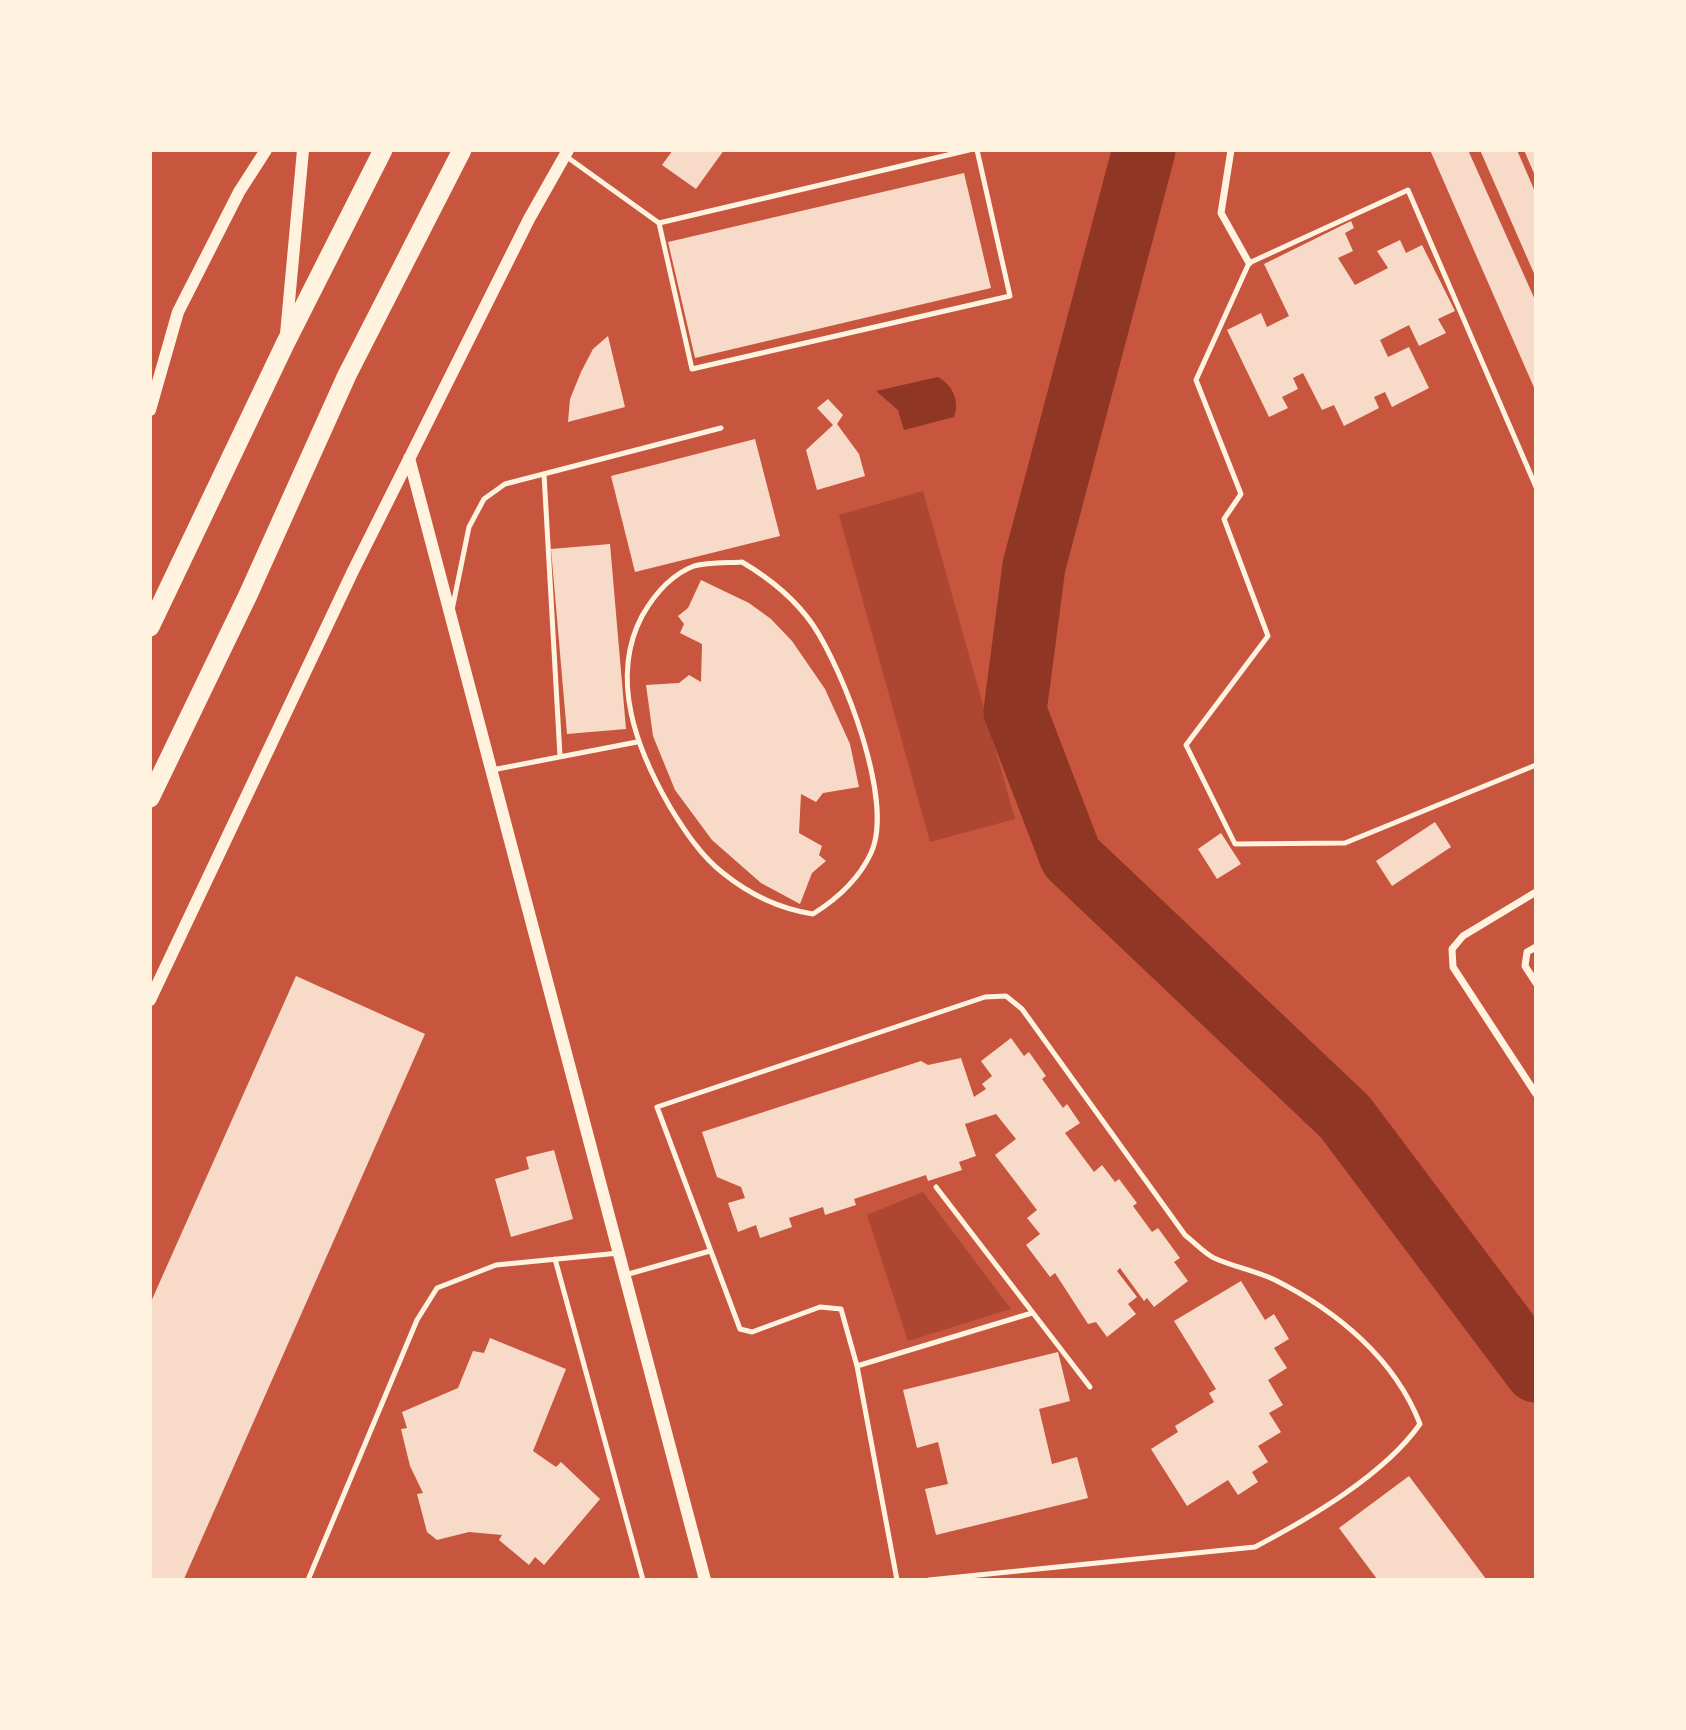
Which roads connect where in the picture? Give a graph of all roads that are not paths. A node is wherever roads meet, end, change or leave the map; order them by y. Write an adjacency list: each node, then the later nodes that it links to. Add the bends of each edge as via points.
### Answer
1 (266, 150): 12 (street, via 239,192 178,312)
2 (303, 150): 11 (street)
3 (383, 150): 11 (highway)
4 (462, 150): 23 (highway, via 346,375 248,595)
5 (970, 150): 9 (lane)
6 (976, 150): 9 (lane, via 1010,296 692,369)
7 (1231, 150): 10 (street, via 1221,213)
8 (566, 153): 9 (lane); 14 (street, via 528,219)
9 (659, 223)
10 (1249, 263): 16 (lane, via 1408,190); 21 (lane, via 1196,380 1241,494 1224,519 1268,636 1186,745 1235,844 1345,843)
11 (285, 344): 18 (highway)
12 (150, 410)
13 (721, 428): 15 (lane)
14 (409, 458): 17 (street); 27 (street)
15 (544, 474): 17 (lane, via 505,484 484,499 469,527); 20 (lane)
16 (1535, 487)
17 (451, 617): 22 (street)
18 (150, 627)
19 (636, 742): 19 (lane, via 686,833 721,872 765,900 813,914 852,881 872,851 876,794 864,738 840,680 813,625 771,579 742,562 694,566 656,591 632,635 627,681); 20 (lane)
20 (561, 756): 22 (lane)
21 (1535, 765)
22 (492, 770): 31 (street)
23 (150, 798)
24 (1535, 892): 28 (street, via 1463,936 1452,949 1453,967)
25 (1535, 947): 26 (street, via 1527,952 1525,966)
26 (1535, 982)
27 (150, 1000)
28 (1535, 1094)
29 (936, 1187): 34 (lane)
30 (710, 1251): 33 (lane); 35 (lane, via 740,1329 752,1332 820,1307 841,1308); 41 (lane, via 657,1107 985,997 1006,996 1022,1009 1185,1235 1212,1257 1273,1279 1325,1311 1391,1369 1409,1394 1420,1424 1404,1447 1286,1531 1255,1547)
31 (618, 1253): 32 (lane); 33 (street)
32 (555, 1259): 37 (lane, via 495,1265 437,1288 417,1320); 38 (lane)
33 (625, 1275): 39 (street)
34 (1032, 1312): 35 (lane); 36 (lane)
35 (857, 1366): 40 (lane)
36 (1090, 1387)
37 (308, 1580)
38 (643, 1580)
39 (705, 1580)
40 (897, 1580)
41 (929, 1580)

